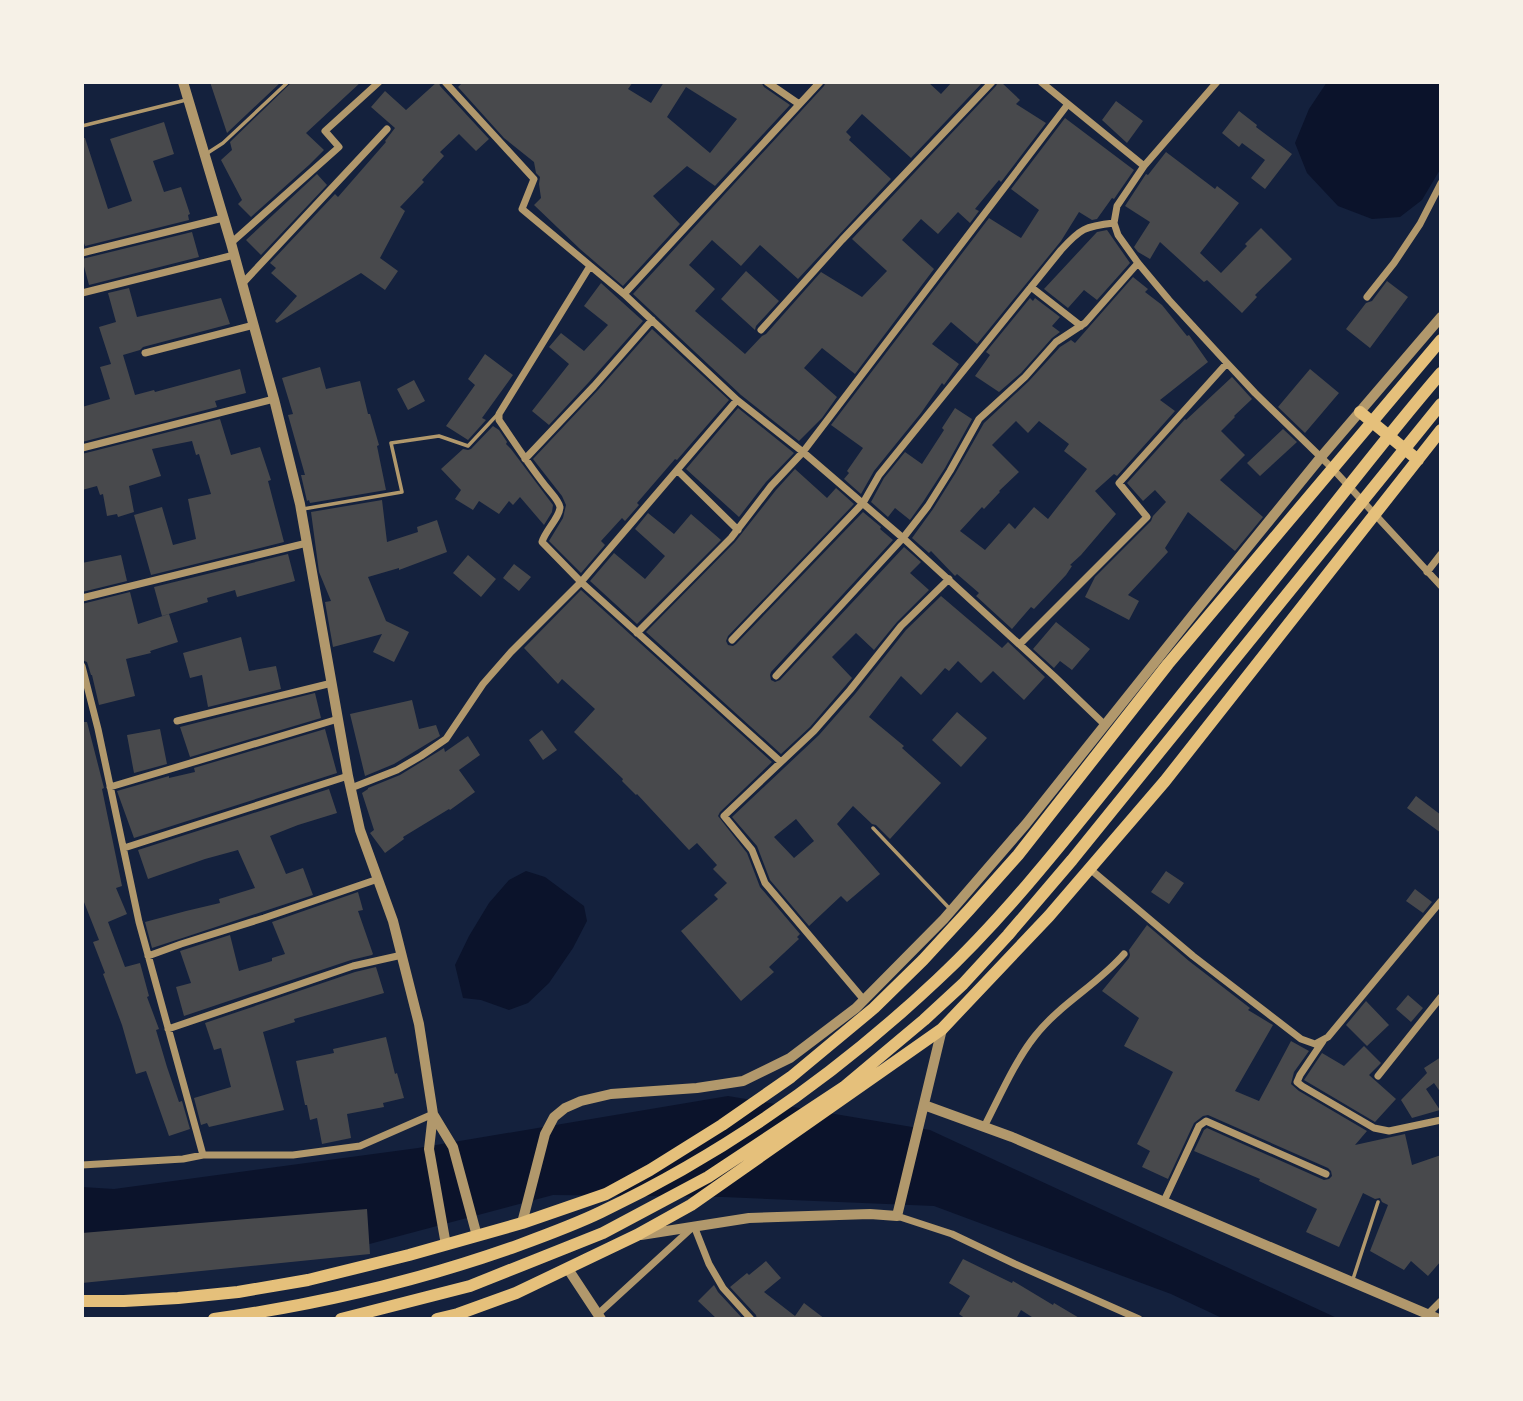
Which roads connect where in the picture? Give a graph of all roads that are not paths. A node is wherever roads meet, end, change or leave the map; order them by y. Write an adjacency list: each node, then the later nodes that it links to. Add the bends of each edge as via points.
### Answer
1 (183, 82): 10 (street)
2 (288, 82): 15 (lane)
3 (379, 82): 20 (street, via 325,131 339,147)
4 (445, 82): 24 (street, via 534,179 522,209)
5 (767, 82): 11 (street)
6 (820, 82): 11 (street)
7 (992, 82): 34 (street)
8 (1041, 82): 12 (street)
9 (1217, 82): 16 (street)
10 (188, 99): 13 (lane); 15 (street)
11 (799, 104): 28 (street)
12 (1068, 104): 16 (street); 47 (street)
13 (82, 126)
14 (387, 129): 25 (street)
15 (204, 155): 18 (street)
16 (1144, 166): 19 (street, via 1117,206)
17 (1441, 183): 29 (street, via 1420,224)
18 (223, 218): 20 (street); 21 (street)
19 (1114, 223): 23 (street); 26 (street, via 1086,227 1074,236)
20 (231, 243): 22 (street)
21 (82, 253)
22 (234, 255): 25 (street); 27 (street)
23 (1138, 263): 33 (street); 37 (street)
24 (590, 267): 28 (street); 43 (street)
25 (242, 284): 32 (street)
26 (1031, 287): 33 (street); 53 (street, via 879,475)
27 (82, 293)
28 (624, 294): 31 (street)
29 (1367, 297)
30 (1441, 317): 42 (street)
31 (652, 320): 40 (street); 49 (street)
32 (254, 326): 36 (street); 39 (street)
33 (1081, 326): 57 (street, via 1056,342 979,419 943,483)
34 (761, 330)
35 (1441, 340): 44 (main road)
36 (145, 353)
37 (1227, 363): 48 (street); 67 (street, via 1119,483 1147,517)
38 (1441, 373): 114 (main road, via 1028,883 940,978 824,1077 684,1168 597,1214 541,1237 405,1282)
39 (274, 399): 46 (street); 54 (street)
40 (737, 400): 47 (street); 52 (street)
41 (1441, 404): 115 (main road, via 1009,935 963,984 845,1087 708,1177 603,1233 470,1286)
42 (1360, 412): 44 (main road); 48 (street)
43 (499, 414): 49 (street); 54 (lane, via 468,446 439,436 391,443 402,492)
44 (1372, 422): 50 (main road); 51 (main road)
45 (1441, 430): 50 (main road)
46 (82, 448)
47 (803, 452): 53 (street); 56 (street)
48 (1321, 457): 51 (street); 73 (street)
49 (525, 459): 62 (street, via 560,507 542,542)
50 (1418, 460): 55 (main road)
51 (1332, 468): 55 (street); 103 (main road, via 1168,664 1018,855 874,1008 791,1077 650,1170 606,1194)
52 (677, 470): 56 (street); 62 (street)
53 (863, 503): 57 (street); 66 (street)
54 (301, 510): 58 (street)
55 (1375, 516): 60 (street); 80 (main road)
56 (738, 530): 65 (street)
57 (903, 538): 61 (street); 69 (street)
58 (307, 543): 64 (street); 70 (street)
59 (1441, 554): 60 (street)
60 (1427, 572): 63 (street)
61 (949, 579): 67 (street); 74 (street, via 901,626 850,691)
62 (581, 582): 65 (street); 77 (street, via 483,684 446,739 397,770)
63 (1441, 586)
64 (82, 598)
65 (637, 633): 74 (street)
66 (733, 640)
67 (1020, 644): 73 (street)
68 (82, 666): 76 (street)
69 (776, 676)
70 (332, 683): 71 (street); 72 (street)
71 (338, 719): 75 (street); 76 (street)
72 (177, 722)
73 (1105, 725): 83 (street)
74 (781, 762): 88 (street, via 724,816 752,850 765,883)
75 (348, 776): 77 (street); 79 (street)
76 (110, 787): 79 (street)
77 (351, 788): 81 (street)
78 (873, 828): 83 (lane)
79 (124, 848): 86 (street)
80 (1090, 869): 90 (main road); 91 (street, via 1301,1039 1315,1044)
81 (378, 879): 85 (street); 86 (street)
82 (1441, 901): 91 (street)
83 (951, 911): 88 (street)
84 (1124, 954): 96 (street, via 1034,1037)
85 (402, 955): 89 (street, via 353,966); 94 (street)
86 (148, 956): 89 (street)
87 (1441, 997): 92 (street)
88 (864, 1000): 103 (street, via 790,1058 743,1081 611,1094 565,1108 545,1134)
89 (169, 1029): 97 (street)
90 (942, 1029): 93 (street); 105 (main road, via 691,1205)
91 (1324, 1041): 95 (street, via 1300,1075 1297,1082 1302,1086 1374,1128 1389,1130)
92 (1378, 1076)
93 (924, 1105): 96 (street); 102 (street)
94 (433, 1114): 97 (street, via 360,1146 293,1156); 106 (street, via 453,1147); 107 (street, via 429,1149)
95 (1441, 1120)
96 (984, 1127): 100 (street)
97 (203, 1155): 98 (street)
98 (82, 1166)
99 (1326, 1174): 100 (street, via 1206,1121 1199,1126)
100 (1164, 1201): 109 (street)
101 (1378, 1202): 109 (lane)
102 (898, 1212): 104 (street, via 749,1218); 118 (street)
103 (522, 1223): 106 (main road)
104 (694, 1226): 105 (street); 113 (street); 117 (street, via 723,1288)
105 (637, 1235): 108 (main road)
106 (477, 1236): 107 (main road)
107 (446, 1245): 110 (main road, via 238,1292)
108 (568, 1269): 113 (street); 116 (main road, via 516,1293)
109 (1353, 1281): 112 (street)
110 (82, 1301)
111 (1441, 1301): 112 (street)
112 (1427, 1314): 119 (street)
113 (600, 1317)
114 (214, 1319)
115 (341, 1319)
116 (437, 1319)
117 (751, 1319)
118 (1139, 1319)
119 (1439, 1319)

